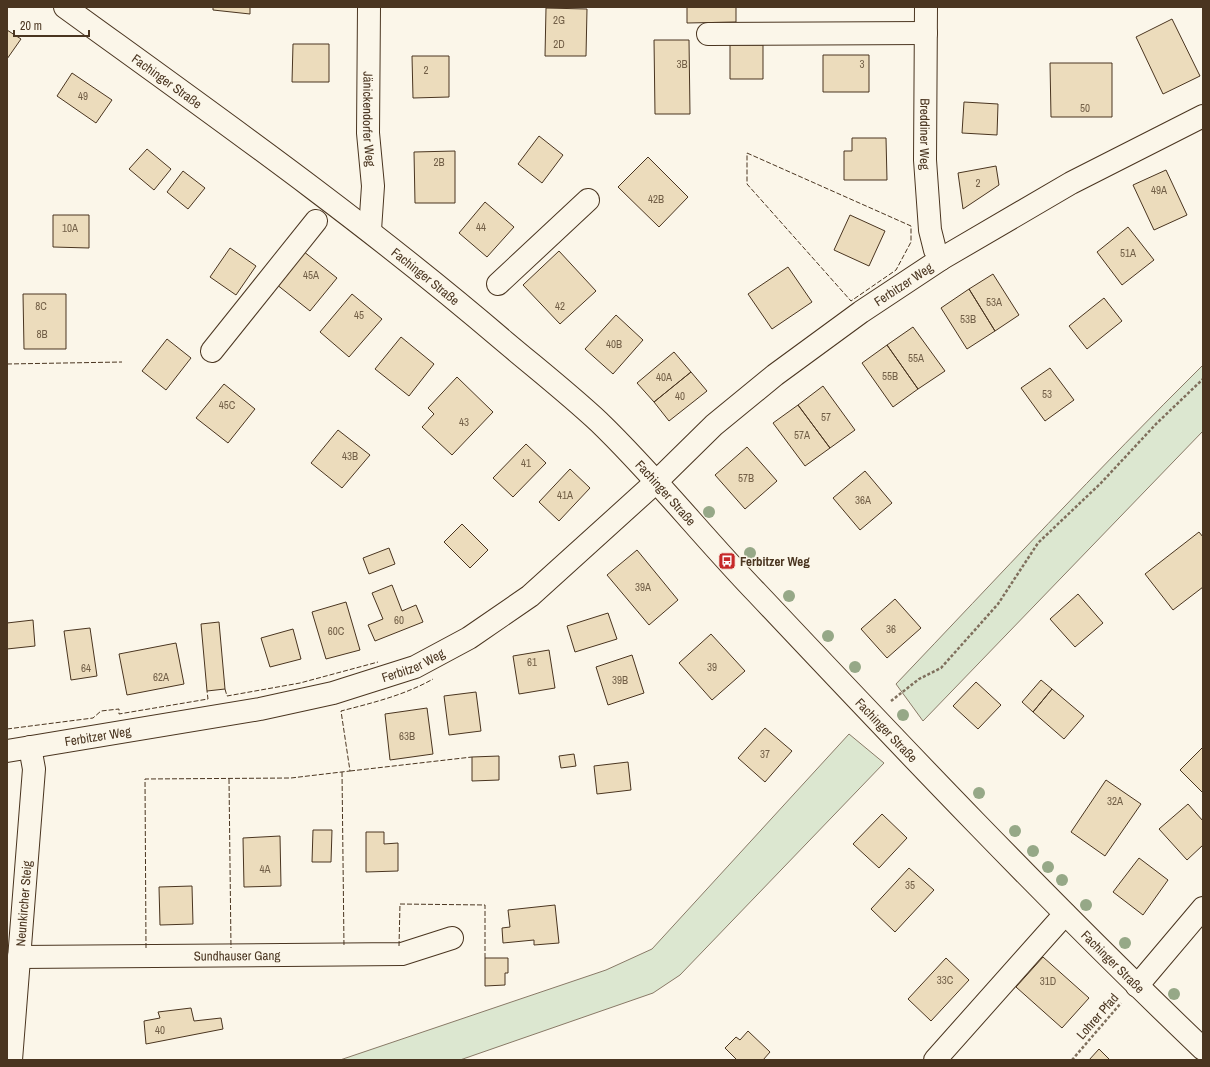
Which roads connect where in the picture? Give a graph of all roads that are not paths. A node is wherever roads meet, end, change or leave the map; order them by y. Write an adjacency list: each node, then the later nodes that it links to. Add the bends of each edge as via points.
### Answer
1 (65, 7): 9 (street, Fachinger Straße)
2 (369, 7): 9 (street, Jänickendorfer Weg, via 368,133 373,186)
3 (926, 7): 4 (street, Breddiner Weg)
4 (926, 33): 5 (street); 10 (street, Breddiner Weg, via 925,160 928,207 930,230 935,250)
5 (708, 34)
6 (1203, 116): 10 (street, Ferbitzer Weg, via 1071,183)
7 (588, 200): 11 (street)
8 (316, 222): 12 (street)
9 (370, 230): 13 (street, Fachinger Straße, via 597,420)
10 (941, 259): 13 (street, Ferbitzer Weg, via 861,312 775,375 714,425)
11 (498, 284)
12 (212, 351)
13 (656, 482): 14 (street, Ferbitzer Weg, via 530,596 468,638 415,667 333,693 260,710); 17 (street, Fachinger Straße, via 874,718)
14 (30, 747): 15 (street, Ferbitzer Weg); 19 (street, Neunkircher Steig, via 34,769)
15 (7, 751)
16 (1203, 908): 20 (street)
17 (1065, 914): 20 (street, Fachinger Straße); 23 (street)
18 (452, 938): 19 (street, Sundhauser Gang, via 402,954)
19 (19, 958): 22 (street, Neunkircher Steig)
20 (1137, 986): 21 (street, Fachinger Straße)
21 (1203, 1049)
22 (11, 1060)
23 (935, 1060)

